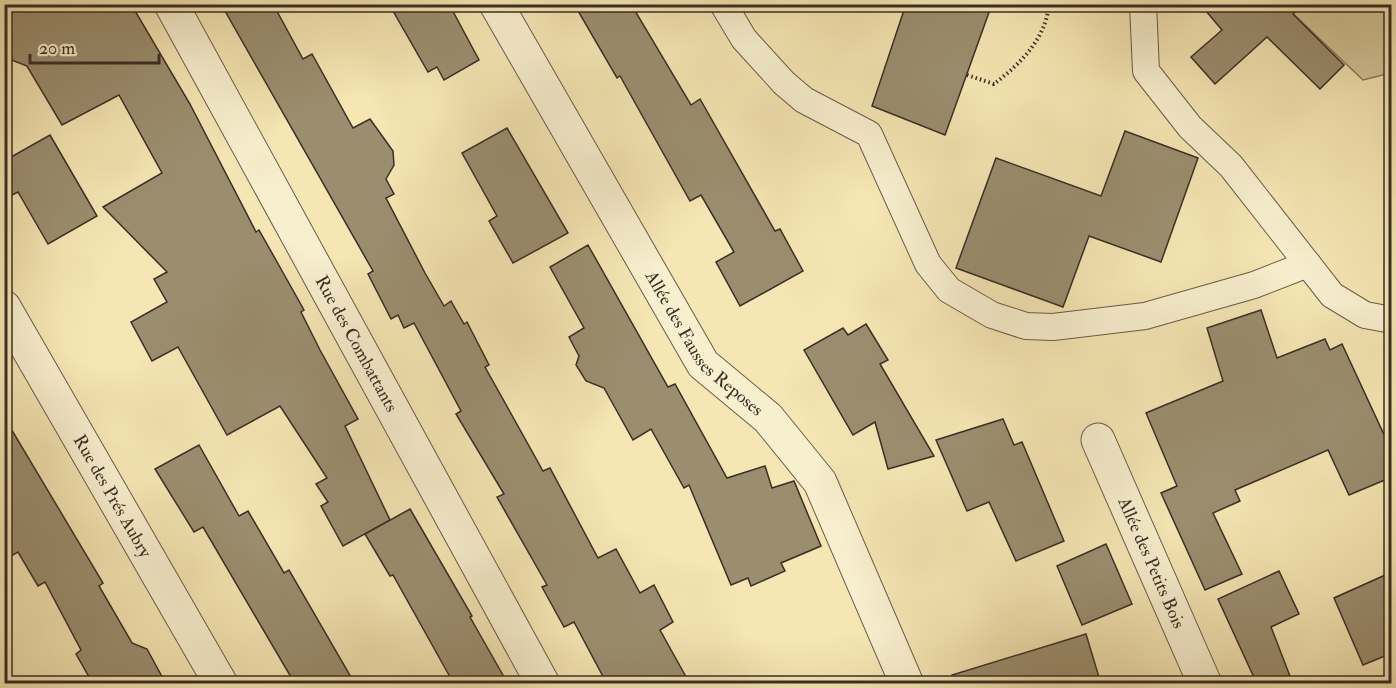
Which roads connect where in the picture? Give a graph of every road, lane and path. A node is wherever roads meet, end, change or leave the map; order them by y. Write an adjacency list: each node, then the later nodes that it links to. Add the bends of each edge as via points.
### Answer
1 (171, 4): 12 (street, Rue des Combattants)
2 (496, 4): 13 (street, Allée des Fausses Reposes, via 703,364 768,418 820,482)
3 (723, 4): 7 (lane, via 744,39 784,83 804,100 869,134 928,264 949,290 992,315 1026,326 1053,327 1145,316 1254,285)
4 (1049, 4): 6 (path, via 1048,20 1029,53 1014,68 994,84)
5 (1143, 4): 7 (lane, via 1146,71 1190,128 1231,166)
6 (967, 75)
7 (1308, 264): 9 (lane, via 1332,295 1365,315)
8 (4, 307): 11 (street, Rue des Prés Aubry)
9 (1392, 320)
10 (1098, 440): 14 (street, Allée des Petits Bois)
11 (222, 684)
12 (543, 684)
13 (907, 684)
14 (1205, 684)

